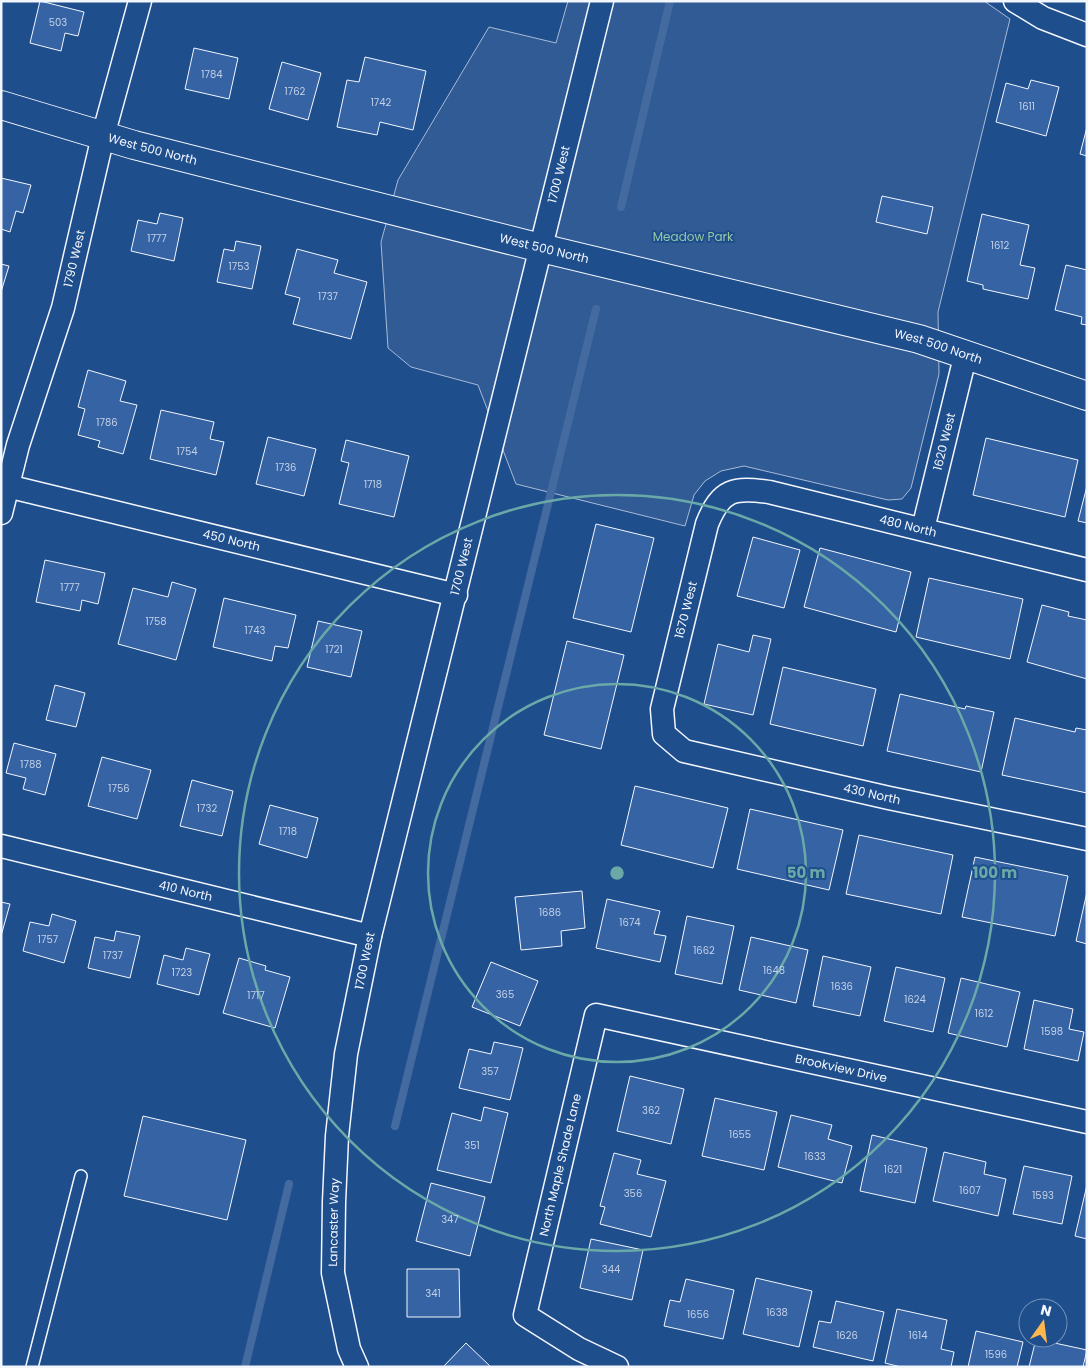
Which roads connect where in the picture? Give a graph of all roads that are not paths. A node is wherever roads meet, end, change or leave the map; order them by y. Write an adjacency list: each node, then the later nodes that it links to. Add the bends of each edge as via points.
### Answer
1 (140, 1): 6 (street, 1790 West)
2 (602, 1): 7 (street, 1700 West)
3 (1015, 1): 4 (street, via 1042,18)
4 (1087, 35)
5 (1, 105): 6 (street, West 500 North)
6 (103, 136): 7 (street, West 500 North); 10 (street, 1790 West, via 63,308)
7 (541, 248): 8 (street, West 500 North, via 919,338); 15 (street, 1700 West)
8 (966, 353): 9 (street, West 500 North); 13 (street, 1620 West)
9 (1087, 396)
10 (7, 486): 12 (street, 1790 West); 15 (street, 450 North)
11 (728, 492): 13 (street, 480 North, via 748,489 769,492); 16 (street, 1670 West, via 714,507 708,524 662,709)
12 (1, 513)
13 (922, 529): 14 (street, 480 North)
14 (1087, 570)
15 (456, 595): 19 (street, 1700 West)
16 (664, 734): 17 (street, 430 North, via 684,751)
17 (1087, 839)
18 (1, 846): 19 (street, 410 North)
19 (370, 936): 22 (street, 1700 West, via 346,1054)
20 (596, 1015): 21 (street, Brookview Drive); 26 (street, North Maple Shade Lane, via 525,1315 579,1349)
21 (1087, 1122)
22 (337, 1136): 25 (street, Lancaster Way, via 334,1273 349,1349)
23 (81, 1176): 24 (lane)
24 (32, 1367)
25 (357, 1367)
26 (617, 1367)

